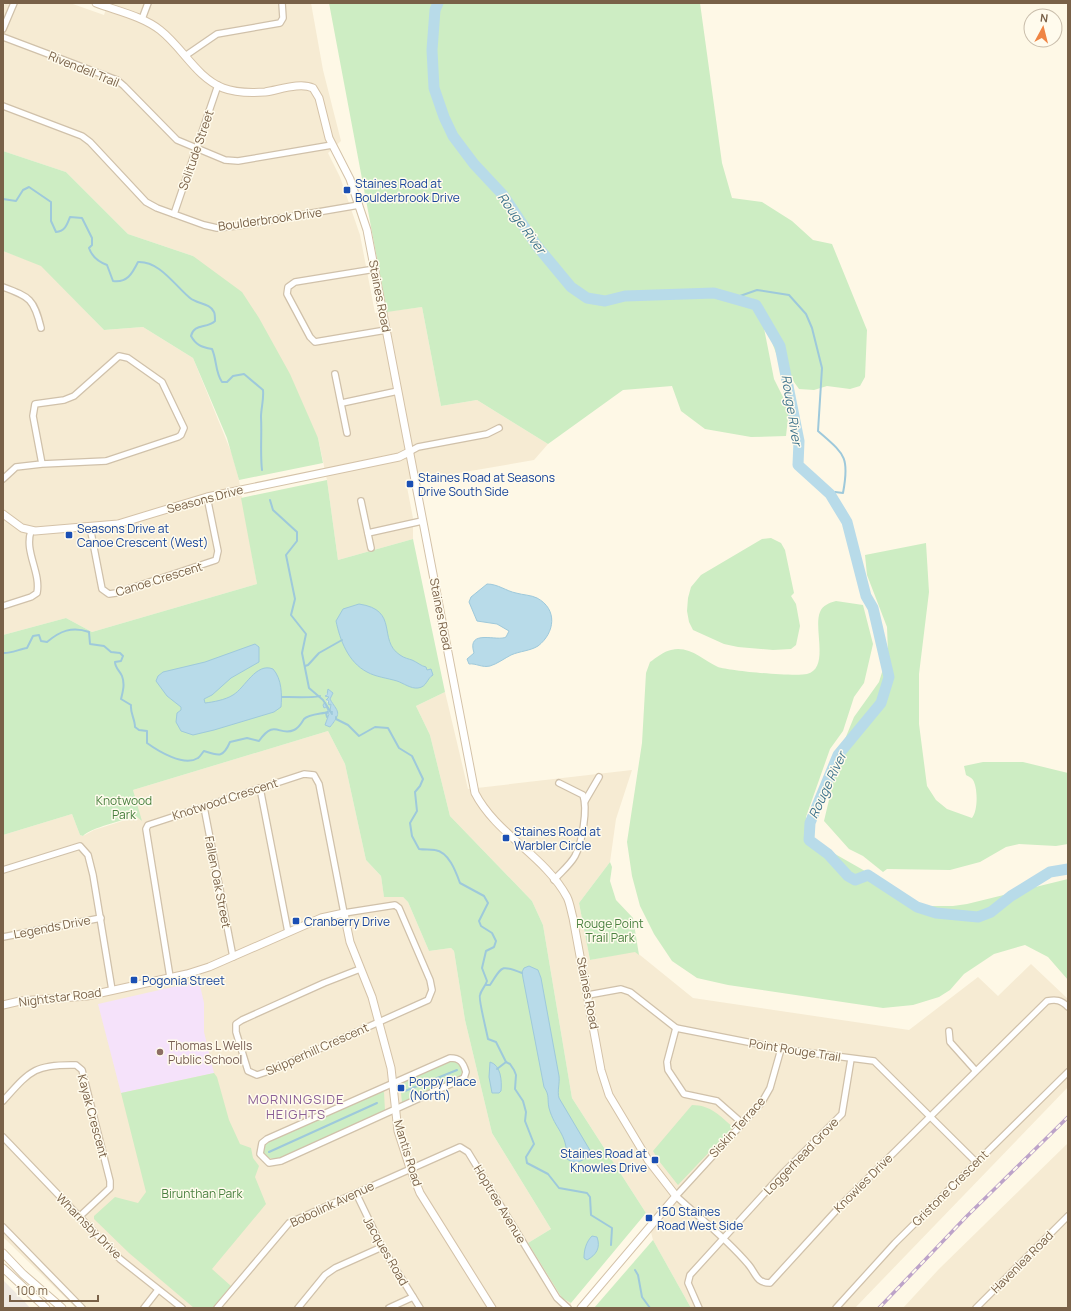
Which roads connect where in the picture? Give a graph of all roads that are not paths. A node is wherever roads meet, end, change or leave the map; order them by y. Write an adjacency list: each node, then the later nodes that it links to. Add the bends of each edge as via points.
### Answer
1 (14, 3): 6 (street)
2 (96, 3): 5 (street, Staines Road)
3 (148, 3): 5 (street)
4 (282, 3): 8 (street, via 283,18 280,23 217,34)
5 (142, 20): 8 (street, Staines Road, via 159,29)
6 (3, 29)
7 (3, 37): 12 (street, Rivendell Trail, via 117,80 172,136)
8 (185, 56): 9 (street, Staines Road, via 202,74)
9 (218, 85): 11 (street, Staines Road, via 249,93 312,87 320,98); 12 (street, Solitude Street)
10 (3, 106): 14 (street, Boulderbrook Drive, via 87,139 143,198 157,208)
11 (332, 145): 12 (street, Rivendell Trail, via 233,161); 13 (street, Staines Road, via 350,179)
12 (196, 148): 14 (street, Solitude Street)
13 (359, 205): 14 (street, Boulderbrook Drive, via 225,228 211,227); 15 (street, Staines Road, via 367,230)
14 (174, 214)
15 (374, 269): 18 (street, Staines Road); 18 (street, via 295,282 288,287 287,294 315,342)
16 (3, 287): 17 (street, via 28,299 36,309)
17 (41, 328)
18 (386, 330): 20 (street, Staines Road)
19 (335, 374): 21 (street)
20 (398, 391): 21 (street); 24 (street, Staines Road)
21 (342, 403): 23 (street)
22 (499, 428): 24 (street, via 486,434 418,447)
23 (347, 433)
24 (409, 452): 27 (street, Seasons Drive, via 399,458); 30 (street, Staines Road)
25 (42, 464): 25 (street, via 106,461 178,437 184,428 162,382 128,358 119,356 74,396 35,404 33,416); 26 (street, via 16,467)
26 (3, 479)
27 (207, 497): 31 (street, Seasons Drive, via 118,524); 31 (street, Canoe Crescent, via 218,551 216,560 116,593 109,594 102,589)
28 (361, 501): 33 (street)
29 (3, 514): 32 (street, via 15,524)
30 (422, 521): 33 (street); 42 (street, Staines Road, via 475,793 483,808)
31 (90, 526): 32 (street, Seasons Drive)
32 (31, 531): 35 (street, via 29,550 37,593 30,598)
33 (368, 533): 34 (street)
34 (371, 548)
35 (3, 606)
36 (599, 777): 39 (street)
37 (559, 783): 39 (street, via 583,795)
38 (260, 788): 40 (street, Knotwood Crescent); 43 (street, Knotwood Crescent, via 304,774 314,775 319,784); 45 (street)
39 (585, 801): 42 (street, via 577,851 571,862)
40 (204, 807): 47 (street, Fallen Oak Street); 49 (street, Knotwood Crescent, via 153,822 146,829)
41 (3, 870): 44 (street, via 80,846 88,855)
42 (554, 880): 51 (street, Staines Road, via 567,898 573,918)
43 (344, 913): 45 (street, Nightstar Road, via 321,918); 48 (street, Mantis Road, via 350,942); 54 (street, via 395,905 399,908 430,980 432,990 428,1000)
44 (101, 918): 46 (street, Legends Drive); 50 (street)
45 (288, 932): 47 (street, Nightstar Road)
46 (3, 937)
47 (233, 957): 49 (street, Nightstar Road)
48 (360, 969): 54 (street, Mantis Road); 54 (street, Skipperhill Crescent, via 236,1024 248,1071 257,1075 272,1070)
49 (170, 977): 50 (street, Nightstar Road)
50 (112, 990): 52 (street, Nightstar Road, via 86,996 20,1001)
51 (588, 995): 55 (street, Point Rouge Trail, via 621,989 630,992); 70 (street, Staines Road, via 601,1070 609,1095 648,1160)
52 (3, 1005)
53 (1068, 1007): 59 (street, Knowles Drive, via 1055,999 1047,1001)
54 (379, 1022): 61 (street, Mantis Road, via 391,1068)
55 (676, 1028): 57 (street, Point Rouge Trail); 65 (street, via 667,1062 668,1070 684,1094 717,1101)
56 (949, 1031): 59 (street, via 950,1042)
57 (781, 1049): 58 (street, Point Rouge Trail); 65 (street, Siskin Terrace, via 770,1088 762,1102)
58 (851, 1059): 64 (street, Point Rouge Trail, via 874,1062); 74 (street, Loggerhead Grove, via 842,1114 783,1173)
59 (975, 1070): 64 (street, Knowles Drive)
60 (1068, 1072): 67 (street, Gristone Crescent)
61 (392, 1083): 63 (street, Mantis Road); 63 (street, via 450,1058 458,1058 463,1062 466,1072 464,1078); 63 (street, via 267,1139 262,1143 260,1154 269,1163 275,1164)
62 (3, 1101): 72 (street, Kayak Crescent, via 26,1075 45,1066 76,1065 82,1070 110,1188)
63 (395, 1110): 68 (street, Mantis Road, via 398,1131)
64 (930, 1117): 67 (street, Point Rouge Trail); 74 (street, Knowles Drive, via 844,1202 770,1283 759,1281 749,1265)
65 (742, 1123): 70 (street, Siskin Terrace)
66 (3, 1138): 72 (street, Wharnsby Drive)
67 (976, 1162): 93 (street, Gristone Crescent, via 895,1243)
68 (410, 1168): 69 (street, Bobolink Avenue); 89 (street, Mantis Road, via 420,1193); 90 (street, Hoptree Avenue, via 460,1147 468,1152 557,1298)
69 (356, 1193): 75 (street, Jacques Road); 85 (street, Bobolink Avenue, via 289,1223)
70 (676, 1196): 74 (street, Knowles Drive); 91 (street)
71 (1068, 1216): 94 (street, Havenlea Road)
72 (79, 1217): 78 (street, Wharnsby Drive, via 120,1259)
73 (3, 1227): 82 (street)
74 (723, 1239): 92 (street, via 690,1275 688,1283)
75 (382, 1246): 79 (street, Jacques Road); 86 (street, via 325,1275)
76 (3, 1253): 81 (street)
77 (3, 1268): 80 (street)
78 (158, 1290): 83 (street); 84 (street, Wharnsby Drive)
79 (413, 1297): 87 (street); 88 (street, Jacques Road)
80 (46, 1308)
81 (62, 1308)
82 (82, 1308)
83 (144, 1308)
84 (182, 1308)
85 (217, 1308)
86 (298, 1308)
87 (389, 1308)
88 (420, 1308)
89 (492, 1308)
90 (568, 1308)
91 (581, 1308)
92 (699, 1308)
93 (836, 1308)
94 (976, 1308)

